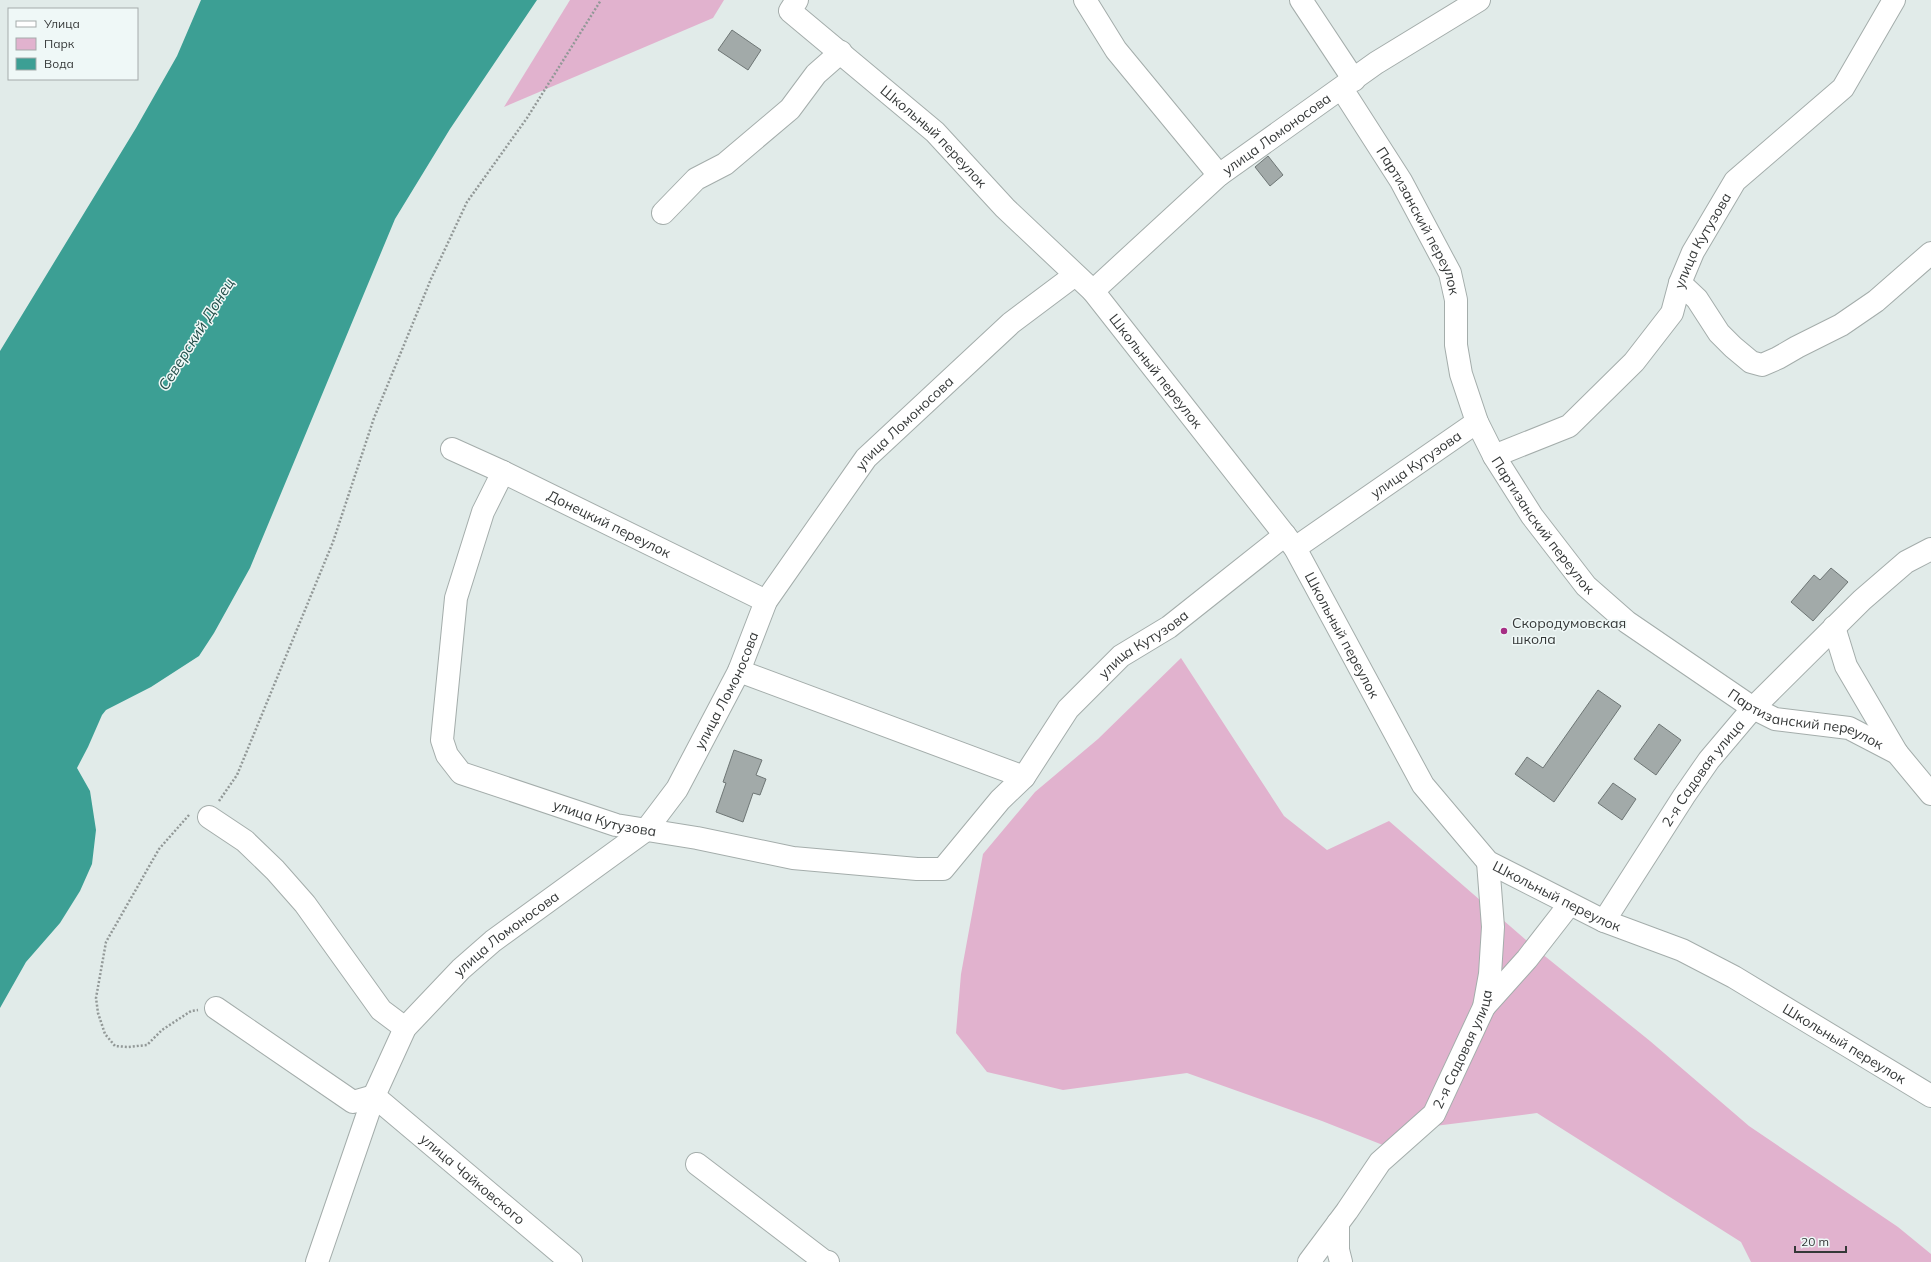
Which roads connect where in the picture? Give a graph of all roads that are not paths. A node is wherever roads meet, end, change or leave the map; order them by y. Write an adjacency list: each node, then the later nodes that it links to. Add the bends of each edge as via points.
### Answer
1 (1085, 0): 8 (street, via 1116,50)
2 (1301, 0): 7 (street, Партизанский переулок)
3 (1479, 0): 7 (street, улица Ломоносова, via 1376,63)
4 (1894, 0): 12 (street, улица Кутузова, via 1843,88 1735,181 1693,252)
5 (793, 5): 6 (street, Школьный переулок)
6 (841, 52): 9 (street, via 816,74 790,109 724,164 696,179); 11 (street, Школьный переулок, via 935,132 1005,208)
7 (1348, 85): 8 (street, улица Ломоносова); 14 (street, Партизанский переулок, via 1450,273 1456,300 1456,345 1461,374)
8 (1219, 175): 13 (street, улица Ломоносова)
9 (663, 213)
10 (1931, 253): 12 (street, via 1876,301 1841,326 1762,365 1751,362 1719,333 1697,299)
11 (1075, 275): 13 (street, Школьный переулок); 20 (street, улица Ломоносова, via 1011,323 866,458)
12 (1680, 283): 16 (street, улица Кутузова, via 1672,313 1634,362 1569,426)
13 (1093, 291): 18 (street, Школьный переулок)
14 (1477, 422): 16 (street, Партизанский переулок); 18 (street, улица Кутузова)
15 (452, 449): 17 (street, Донецкий переулок)
16 (1494, 456): 23 (street, Партизанский переулок, via 1532,516 1586,586 1627,622)
17 (503, 472): 20 (street, Донецкий переулок); 28 (street, улица Кутузова, via 482,512 456,598 442,740 447,755 461,773 616,825)
18 (1290, 541): 25 (street, улица Кутузова, via 1169,627 1121,656 1068,709); 29 (street, Школьный переулок, via 1423,785)
19 (1931, 549): 21 (street, 2-я Садовая улица, via 1906,562)
20 (766, 601): 22 (street, улица Ломоносова)
21 (1834, 627): 23 (street, 2-я Садовая улица); 24 (street, via 1846,666)
22 (739, 671): 25 (street); 28 (street, улица Ломоносова, via 677,790)
23 (1753, 708): 24 (street, Партизанский переулок, via 1775,719 1849,728); 31 (street, 2-я Садовая улица, via 1709,760)
24 (1897, 753): 26 (street, Партизанский переулок)
25 (1024, 776): 28 (street, улица Кутузова, via 1000,800 943,869 793,858)
26 (1931, 794)
27 (209, 817): 34 (street, via 245,841 275,870 305,904 381,1010)
28 (646, 830): 34 (street, улица Ломоносова, via 494,941 461,969)
29 (1488, 862): 30 (street, Школьный переулок); 32 (street, 2-я Садовая улица, via 1493,927 1490,974)
30 (1570, 905): 31 (street, Школьный переулок); 32 (street)
31 (1604, 921): 36 (street, Школьный переулок, via 1682,950 1734,977)
32 (1484, 1007): 38 (street, 2-я Садовая улица, via 1434,1114 1380,1162)
33 (216, 1008): 35 (street, via 353,1102)
34 (405, 1028): 35 (street, улица Ломоносова)
35 (374, 1096): 39 (street, улица Ломоносова); 40 (street, улица Чайковского)
36 (1931, 1096)
37 (697, 1164): 41 (street)
38 (1338, 1223): 42 (street, 2-я Садовая улица); 43 (street, via 1338,1250)
39 (317, 1262)
40 (571, 1262)
41 (826, 1262)
42 (1309, 1262)
43 (1341, 1262)

